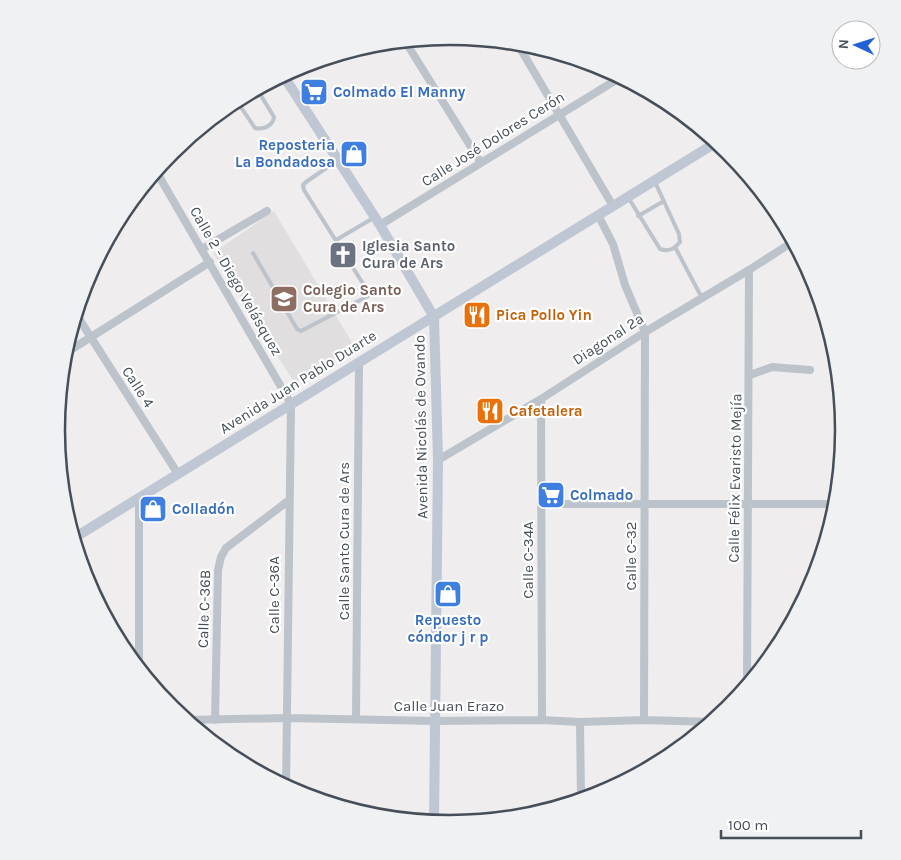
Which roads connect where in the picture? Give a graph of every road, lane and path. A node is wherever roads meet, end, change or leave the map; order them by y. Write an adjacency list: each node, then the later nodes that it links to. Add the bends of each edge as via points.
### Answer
1 (409, 47): 10 (street)
2 (522, 51): 7 (street)
3 (614, 81): 7 (street, Calle José Dolores Cerón)
4 (287, 82): 9 (main road, Avenida Nicolás de Ovando)
5 (261, 95): 6 (lane, via 274,117 270,125 255,128)
6 (241, 107)
7 (560, 114): 10 (street, Calle José Dolores Cerón); 15 (street)
8 (710, 146): 12 (main road, Avenida Juan Pablo Duarte)
9 (338, 160): 19 (main road, Avenida Nicolás de Ovando); 20 (lane, via 303,185)
10 (481, 163): 19 (street, Calle José Dolores Cerón)
11 (160, 177): 23 (street, Calle 2 - Diego Velásquez)
12 (655, 181): 13 (main road, Avenida Juan Pablo Duarte); 14 (lane)
13 (628, 197): 15 (main road, Avenida Juan Pablo Duarte); 18 (lane)
14 (664, 202): 18 (lane); 22 (lane, via 679,234 680,242)
15 (613, 206): 17 (main road, Avenida Juan Pablo Duarte)
16 (268, 211): 23 (street)
17 (598, 215): 28 (main road, Avenida Juan Pablo Duarte); 30 (street, via 613,244 625,285)
18 (638, 216): 22 (lane, via 660,249)
19 (377, 221): 20 (lane); 28 (main road, Avenida Nicolás de Ovando)
20 (336, 240): 24 (lane, via 368,296 301,331)
21 (788, 245): 26 (street, Diagonal 2ª)
22 (675, 247): 27 (lane)
23 (202, 249): 25 (street, Calle 2 - Diego Velásquez)
24 (253, 253)
25 (210, 262): 31 (street); 37 (street, Calle 2 - Diego Velásquez)
26 (749, 270): 27 (street, Diagonal 2ª); 35 (street, Calle Félix Evaristo Mejía)
27 (702, 298): 30 (street, Diagonal 2ª)
28 (434, 316): 33 (main road, Avenida Juan Pablo Duarte); 38 (main road, Avenida Nicolás de Ovando)
29 (81, 322): 31 (street, Calle 4)
30 (645, 332): 36 (street, Diagonal 2ª); 43 (street, Calle C-32)
31 (91, 338): 32 (street); 39 (street, Calle 4)
32 (75, 348)
33 (359, 362): 37 (main road, Avenida Juan Pablo Duarte); 50 (street, Calle Santo Cura de Ars)
34 (810, 370): 35 (street, via 772,367)
35 (750, 375): 44 (street, Calle Félix Evaristo Mejía)
36 (541, 399): 38 (street, Diagonal 2ª); 42 (street, Calle C-34A)
37 (291, 404): 39 (main road, Avenida Juan Pablo Duarte); 41 (street, Calle C-36A)
38 (438, 460): 55 (main road, Avenida Nicolás de Ovando)
39 (178, 474): 40 (main road, Avenida Juan Pablo Duarte)
40 (138, 498): 46 (main road, Avenida Juan Pablo Duarte); 47 (street)
41 (288, 501): 49 (street, Calle C-36A); 52 (street, Calle C-36B, via 226,548 221,557 218,570)
42 (542, 504): 43 (street); 53 (street, Calle C-34A)
43 (645, 504): 44 (street); 54 (street, Calle C-32)
44 (748, 504): 45 (street); 48 (street, Calle Félix Evaristo Mejía)
45 (828, 504)
46 (80, 534)
47 (138, 655)
48 (747, 675)
49 (287, 718): 50 (street, Calle Juan Erazo); 52 (street, Calle Juan Erazo); 58 (street, Calle C-36A)
50 (356, 719): 55 (street, Calle Juan Erazo)
51 (198, 720): 52 (street, Calle Juan Erazo)
52 (215, 720)
53 (542, 720): 55 (street, Calle Juan Erazo); 56 (street, Calle Juan Erazo)
54 (644, 720): 56 (street, Calle Juan Erazo); 57 (street, Calle Juan Erazo)
55 (435, 721): 60 (main road, Avenida Nicolás de Ovando)
56 (580, 722): 59 (street)
57 (701, 722)
58 (286, 778)
59 (581, 792)
60 (434, 814)

